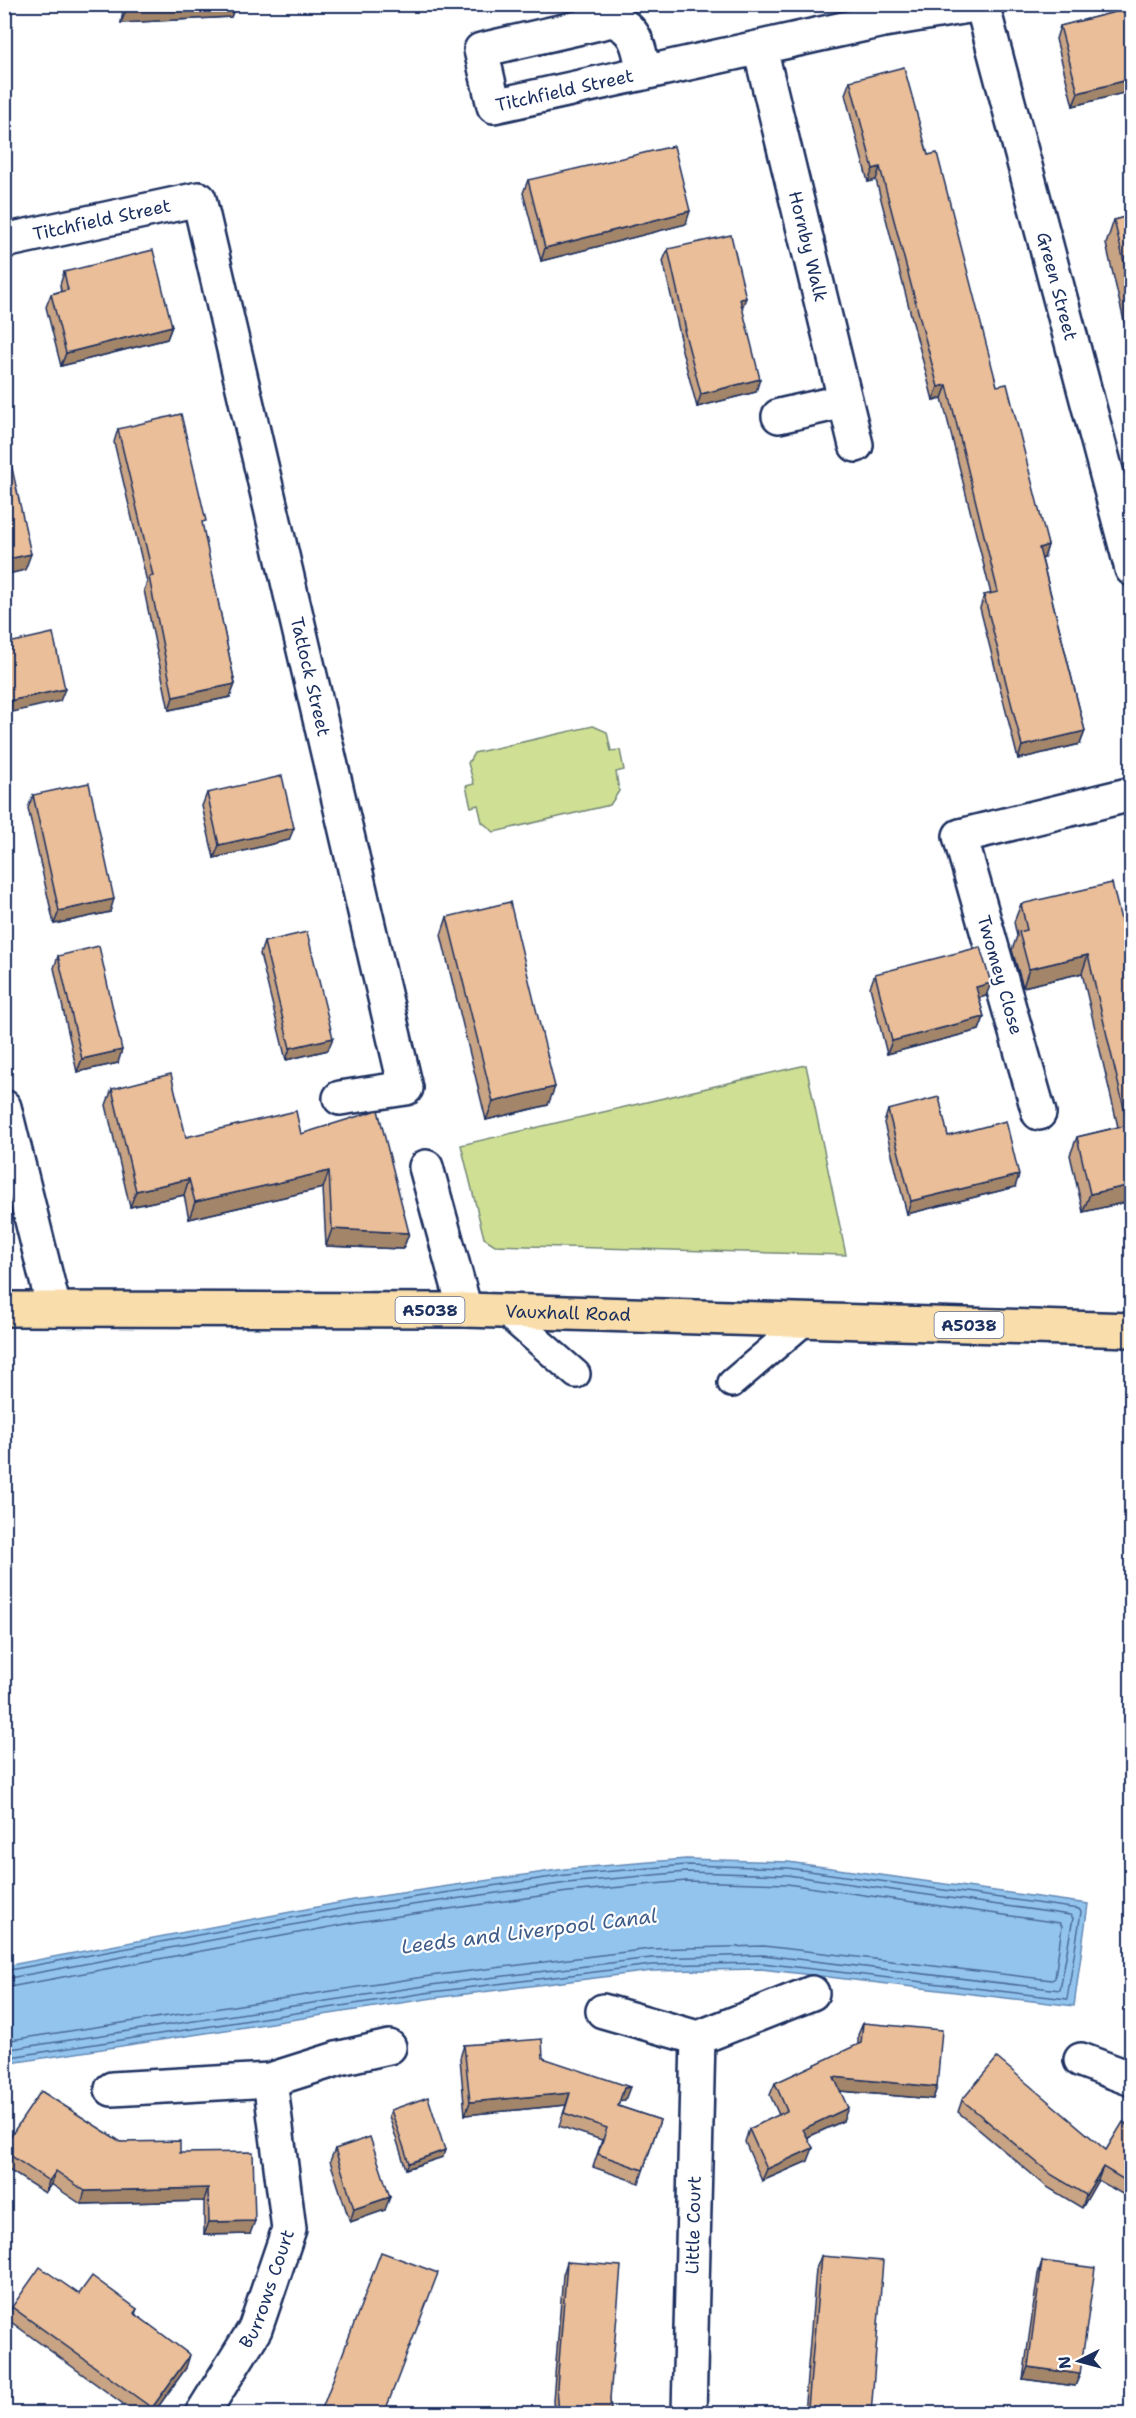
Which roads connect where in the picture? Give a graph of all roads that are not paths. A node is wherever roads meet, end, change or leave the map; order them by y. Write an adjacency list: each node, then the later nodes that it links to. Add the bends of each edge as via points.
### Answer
1 (982, 4): 2 (street, Titchfield Street, via 884,20); 9 (street, Green Street)
2 (760, 48): 3 (street, Titchfield Street); 6 (street, Hornby Walk)
3 (644, 73)
4 (199, 199): 5 (street, Titchfield Street); 11 (street, Tatlock Street, via 406,1088)
5 (4, 242)
6 (845, 400): 7 (street); 8 (street, Hornby Walk)
7 (779, 416)
8 (856, 445)
9 (1131, 568)
10 (1131, 794): 13 (street, Twomey Close, via 960,836)
11 (340, 1098)
12 (4, 1107): 16 (street)
13 (1039, 1113)
14 (426, 1167): 17 (street)
15 (4, 1308): 16 (main road, Vauxhall Road / A5038)
16 (54, 1309): 17 (main road, Vauxhall Road / A5038)
17 (465, 1310): 18 (main road, Vauxhall Road / A5038)
18 (505, 1312): 19 (main road, Vauxhall Road / A5038); 21 (lane)
19 (807, 1320): 20 (main road, Vauxhall Road / A5038); 22 (lane)
20 (1131, 1330)
21 (576, 1374)
22 (732, 1383)
23 (812, 1993): 25 (street)
24 (603, 2011): 25 (street)
25 (698, 2038): 32 (street, Little Court)
26 (389, 2047): 29 (street)
27 (1081, 2060): 28 (street)
28 (1131, 2079)
29 (270, 2080): 30 (street); 31 (street, Burrows Court, via 289,2229 255,2329)
30 (112, 2090)
31 (202, 2414)
32 (689, 2414)

